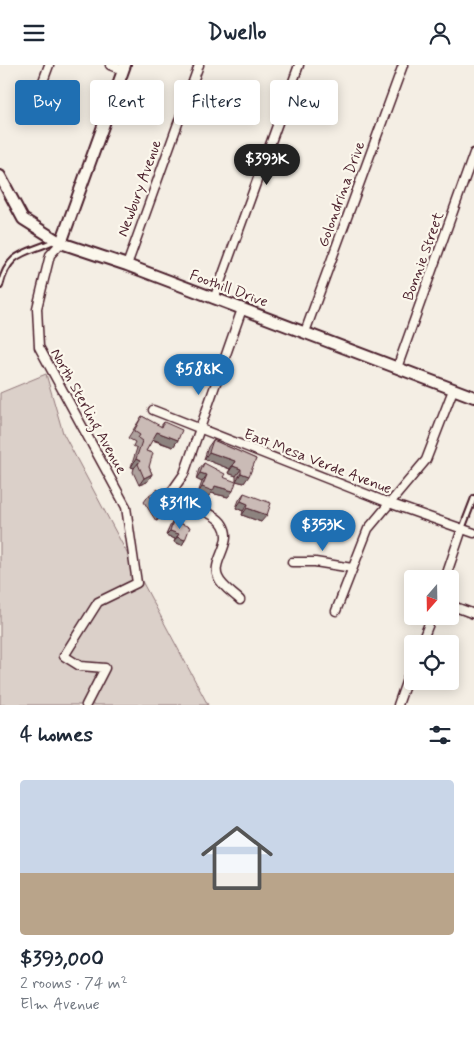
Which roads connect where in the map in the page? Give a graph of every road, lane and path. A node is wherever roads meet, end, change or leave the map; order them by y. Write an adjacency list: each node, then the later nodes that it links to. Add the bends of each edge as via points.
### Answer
1 (49, 65): 7 (street)
2 (110, 65): 6 (street)
3 (198, 65): 11 (street, Newbury Avenue)
4 (299, 65): 13 (street)
5 (403, 65): 15 (street, Golondrina Drive)
6 (124, 67): 10 (street)
7 (43, 80)
8 (474, 153): 16 (street, Bonnie Street)
9 (0, 176): 10 (street, Foothill Drive, via 23,219)
10 (58, 241): 11 (street, Foothill Drive); 12 (lane, via 22,252 10,263); 33 (street, North Sterling Avenue, via 50,255 37,308 39,347 126,507 137,583 98,602 64,656 80,666 104,668)
11 (127, 265): 13 (street, Foothill Drive)
12 (0, 286)
13 (214, 299): 14 (street, Foothill Drive)
14 (242, 309): 15 (street, Foothill Drive); 20 (street)
15 (305, 332): 16 (street, Foothill Drive)
16 (397, 369): 17 (street, Foothill Drive)
17 (453, 390): 18 (street, Foothill Drive); 22 (street, via 426,460)
18 (474, 397)
19 (153, 410): 20 (street, East Mesa Verde Avenue)
20 (199, 430): 22 (street, East Mesa Verde Avenue); 28 (street, via 184,474 172,491 186,504 212,515 223,524 225,547 216,567 218,577)
21 (474, 498): 23 (lane)
22 (389, 503): 23 (street, East Mesa Verde Avenue); 26 (street, via 368,529)
23 (462, 529): 24 (street, East Mesa Verde Avenue); 27 (street)
24 (474, 533)
25 (292, 562): 26 (street)
26 (352, 568): 30 (street)
27 (448, 570)
28 (240, 600)
29 (459, 608): 31 (street)
30 (336, 611)
31 (474, 614)
32 (404, 688): 34 (street)
33 (86, 705)
34 (398, 705)

